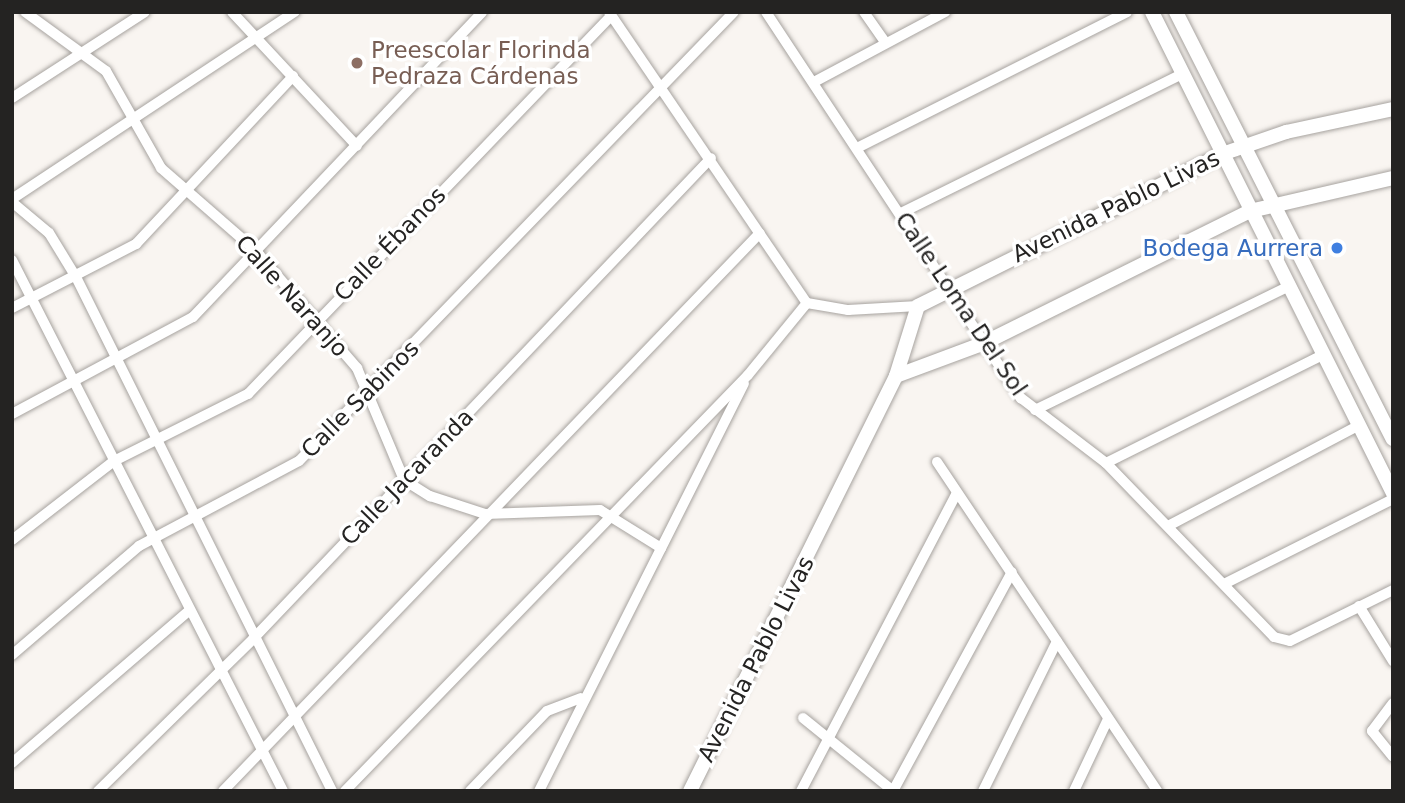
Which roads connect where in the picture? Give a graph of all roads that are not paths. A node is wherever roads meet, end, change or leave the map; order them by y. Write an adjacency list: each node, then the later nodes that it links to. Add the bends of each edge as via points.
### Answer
1 (25, 12): 16 (street, Calle Naranjo)
2 (145, 12): 16 (street)
3 (232, 12): 14 (street)
4 (295, 12): 14 (street)
5 (482, 12): 25 (street)
6 (734, 12): 20 (street, Calle Sabinos)
7 (766, 12): 19 (street, Calle Loma Del Sol)
8 (864, 12): 15 (street)
9 (945, 12): 15 (street)
10 (1127, 12): 26 (street)
11 (1152, 12): 17 (street)
12 (1177, 12): 24 (street)
13 (610, 14): 20 (street); 45 (street, Calle Ébanos)
14 (255, 39): 18 (street); 23 (street)
15 (884, 41): 19 (street)
16 (84, 52): 21 (street); 23 (street, Calle Naranjo, via 120,90)
17 (1181, 74): 27 (street); 34 (street)
18 (293, 76): 25 (street); 30 (street)
19 (814, 82): 26 (street, Calle Loma Del Sol)
20 (664, 88): 28 (street); 52 (street, Calle Sabinos)
21 (12, 98)
22 (1393, 109): 24 (street, Avenida Pablo Livas)
23 (132, 124): 30 (street, Calle Naranjo); 31 (street)
24 (1247, 145): 27 (street, Avenida Pablo Livas); 32 (street)
25 (357, 146): 36 (street)
26 (857, 148): 34 (street, Calle Loma Del Sol)
27 (1225, 153): 33 (street); 39 (street, Avenida Pablo Livas)
28 (711, 159): 35 (street); 61 (street, Calle Jacaranda)
29 (1393, 178): 32 (street)
30 (188, 193): 36 (street, Calle Naranjo); 38 (street, via 136,244)
31 (12, 201): 38 (street, via 49,233)
32 (1277, 203): 33 (street); 56 (street)
33 (1250, 211): 40 (street); 46 (street)
34 (901, 213): 39 (street, Calle Loma Del Sol)
35 (760, 233): 42 (street); 65 (street)
36 (256, 251): 45 (street, Calle Naranjo); 48 (street, via 192,317)
37 (12, 260): 41 (street)
38 (76, 277): 41 (street); 48 (street)
39 (949, 286): 43 (street, Avenida Pablo Livas); 46 (street, Calle Loma Del Sol)
40 (1289, 286): 47 (street); 53 (street)
41 (35, 298): 44 (street); 51 (street)
42 (807, 303): 43 (street, via 848,310); 49 (street)
43 (918, 306): 50 (street, Avenida Pablo Livas)
44 (12, 308)
45 (316, 320): 52 (street, Calle Naranjo, via 357,368); 57 (street, Calle Ébanos, via 248,394)
46 (982, 344): 50 (street); 53 (street, Calle Loma Del Sol)
47 (1322, 355): 55 (street); 60 (street)
48 (116, 360): 51 (street); 57 (street)
49 (748, 375): 66 (street); 71 (street)
50 (897, 376): 98 (street, Avenida Pablo Livas)
51 (76, 380): 54 (street); 58 (street)
52 (368, 392): 61 (street, Calle Naranjo); 67 (street, Calle Sabinos, via 299,461)
53 (1035, 410): 60 (street, Calle Loma Del Sol)
54 (12, 414)
55 (1358, 426): 63 (street); 68 (street)
56 (1393, 439)
57 (157, 442): 58 (street, Calle Ébanos); 67 (street)
58 (114, 461): 69 (street); 70 (street, Calle Ébanos)
59 (937, 462): 62 (street)
60 (1106, 463): 68 (street, Calle Loma Del Sol)
61 (404, 480): 65 (street, via 430,496); 77 (street, Calle Jacaranda)
62 (957, 493): 72 (street); 87 (street)
63 (1393, 493)
64 (1393, 499): 73 (street)
65 (485, 514): 66 (street, via 586,507); 86 (street)
66 (611, 515): 71 (street); 95 (street)
67 (195, 520): 69 (street, Calle Sabinos); 77 (street)
68 (1168, 526): 73 (street, Calle Loma Del Sol)
69 (155, 537): 76 (street); 79 (street, Calle Sabinos)
70 (12, 540)
71 (661, 548): 82 (street)
72 (1012, 572): 78 (street); 100 (street)
73 (1226, 583): 75 (street, Calle Loma Del Sol, via 1274,637 1290,641)
74 (1393, 590): 75 (street)
75 (1359, 606): 80 (street)
76 (189, 611): 81 (street); 90 (street)
77 (253, 639): 81 (street, Calle Jacaranda); 86 (street)
78 (1057, 641): 85 (street); 101 (street)
79 (12, 655)
80 (1393, 661)
81 (222, 671): 88 (street); 91 (street, Calle Jacaranda)
82 (581, 698): 96 (street, via 547,711); 97 (street)
83 (1393, 703): 89 (street, via 1375,722 1374,738)
84 (803, 718): 87 (street)
85 (1108, 719): 102 (street); 103 (street)
86 (295, 721): 88 (street); 94 (street)
87 (829, 737): 99 (street); 100 (street)
88 (262, 751): 92 (street); 93 (street)
89 (1393, 757)
90 (12, 763)
91 (98, 791)
92 (223, 791)
93 (283, 791)
94 (332, 791)
95 (345, 791)
96 (470, 791)
97 (539, 791)
98 (690, 791)
99 (801, 791)
100 (893, 791)
101 (983, 791)
102 (1074, 791)
103 (1157, 791)

